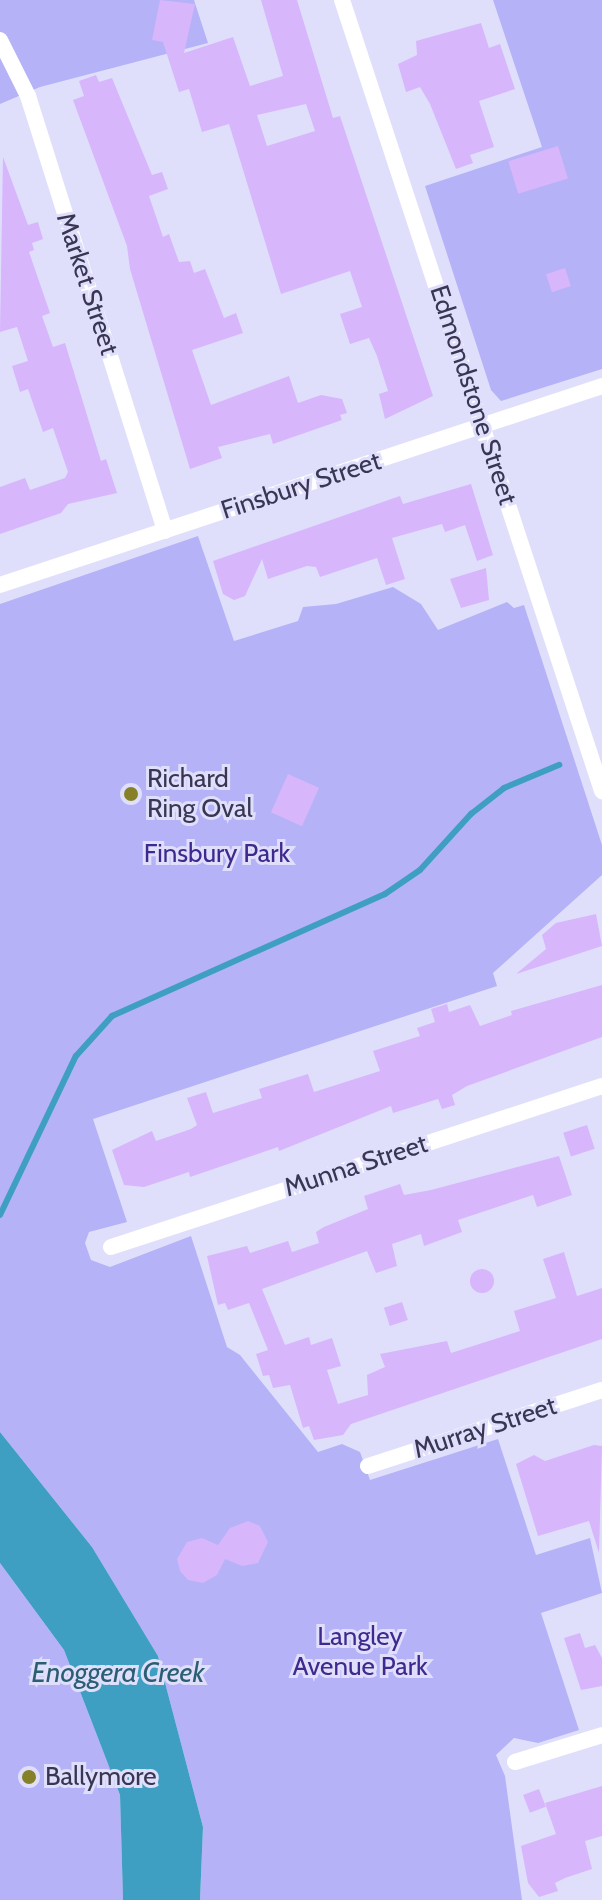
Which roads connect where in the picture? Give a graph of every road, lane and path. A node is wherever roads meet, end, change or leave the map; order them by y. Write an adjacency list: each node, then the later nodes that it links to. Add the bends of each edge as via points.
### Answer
1 (342, 0): 4 (street, Edmondstone Street)
2 (0, 40): 5 (street, Market Street, via 28,96)
3 (602, 386): 4 (street, Finsbury Street)
4 (484, 424): 5 (street, Finsbury Street); 7 (street, Edmondstone Street)
5 (165, 531): 6 (street, Finsbury Street)
6 (0, 585)
7 (602, 791)
8 (602, 1086): 9 (street, Munna Street)
9 (111, 1247)
10 (602, 1390): 11 (street, Murray Street)
11 (368, 1466)
12 (602, 1735): 13 (street)
13 (515, 1762)

